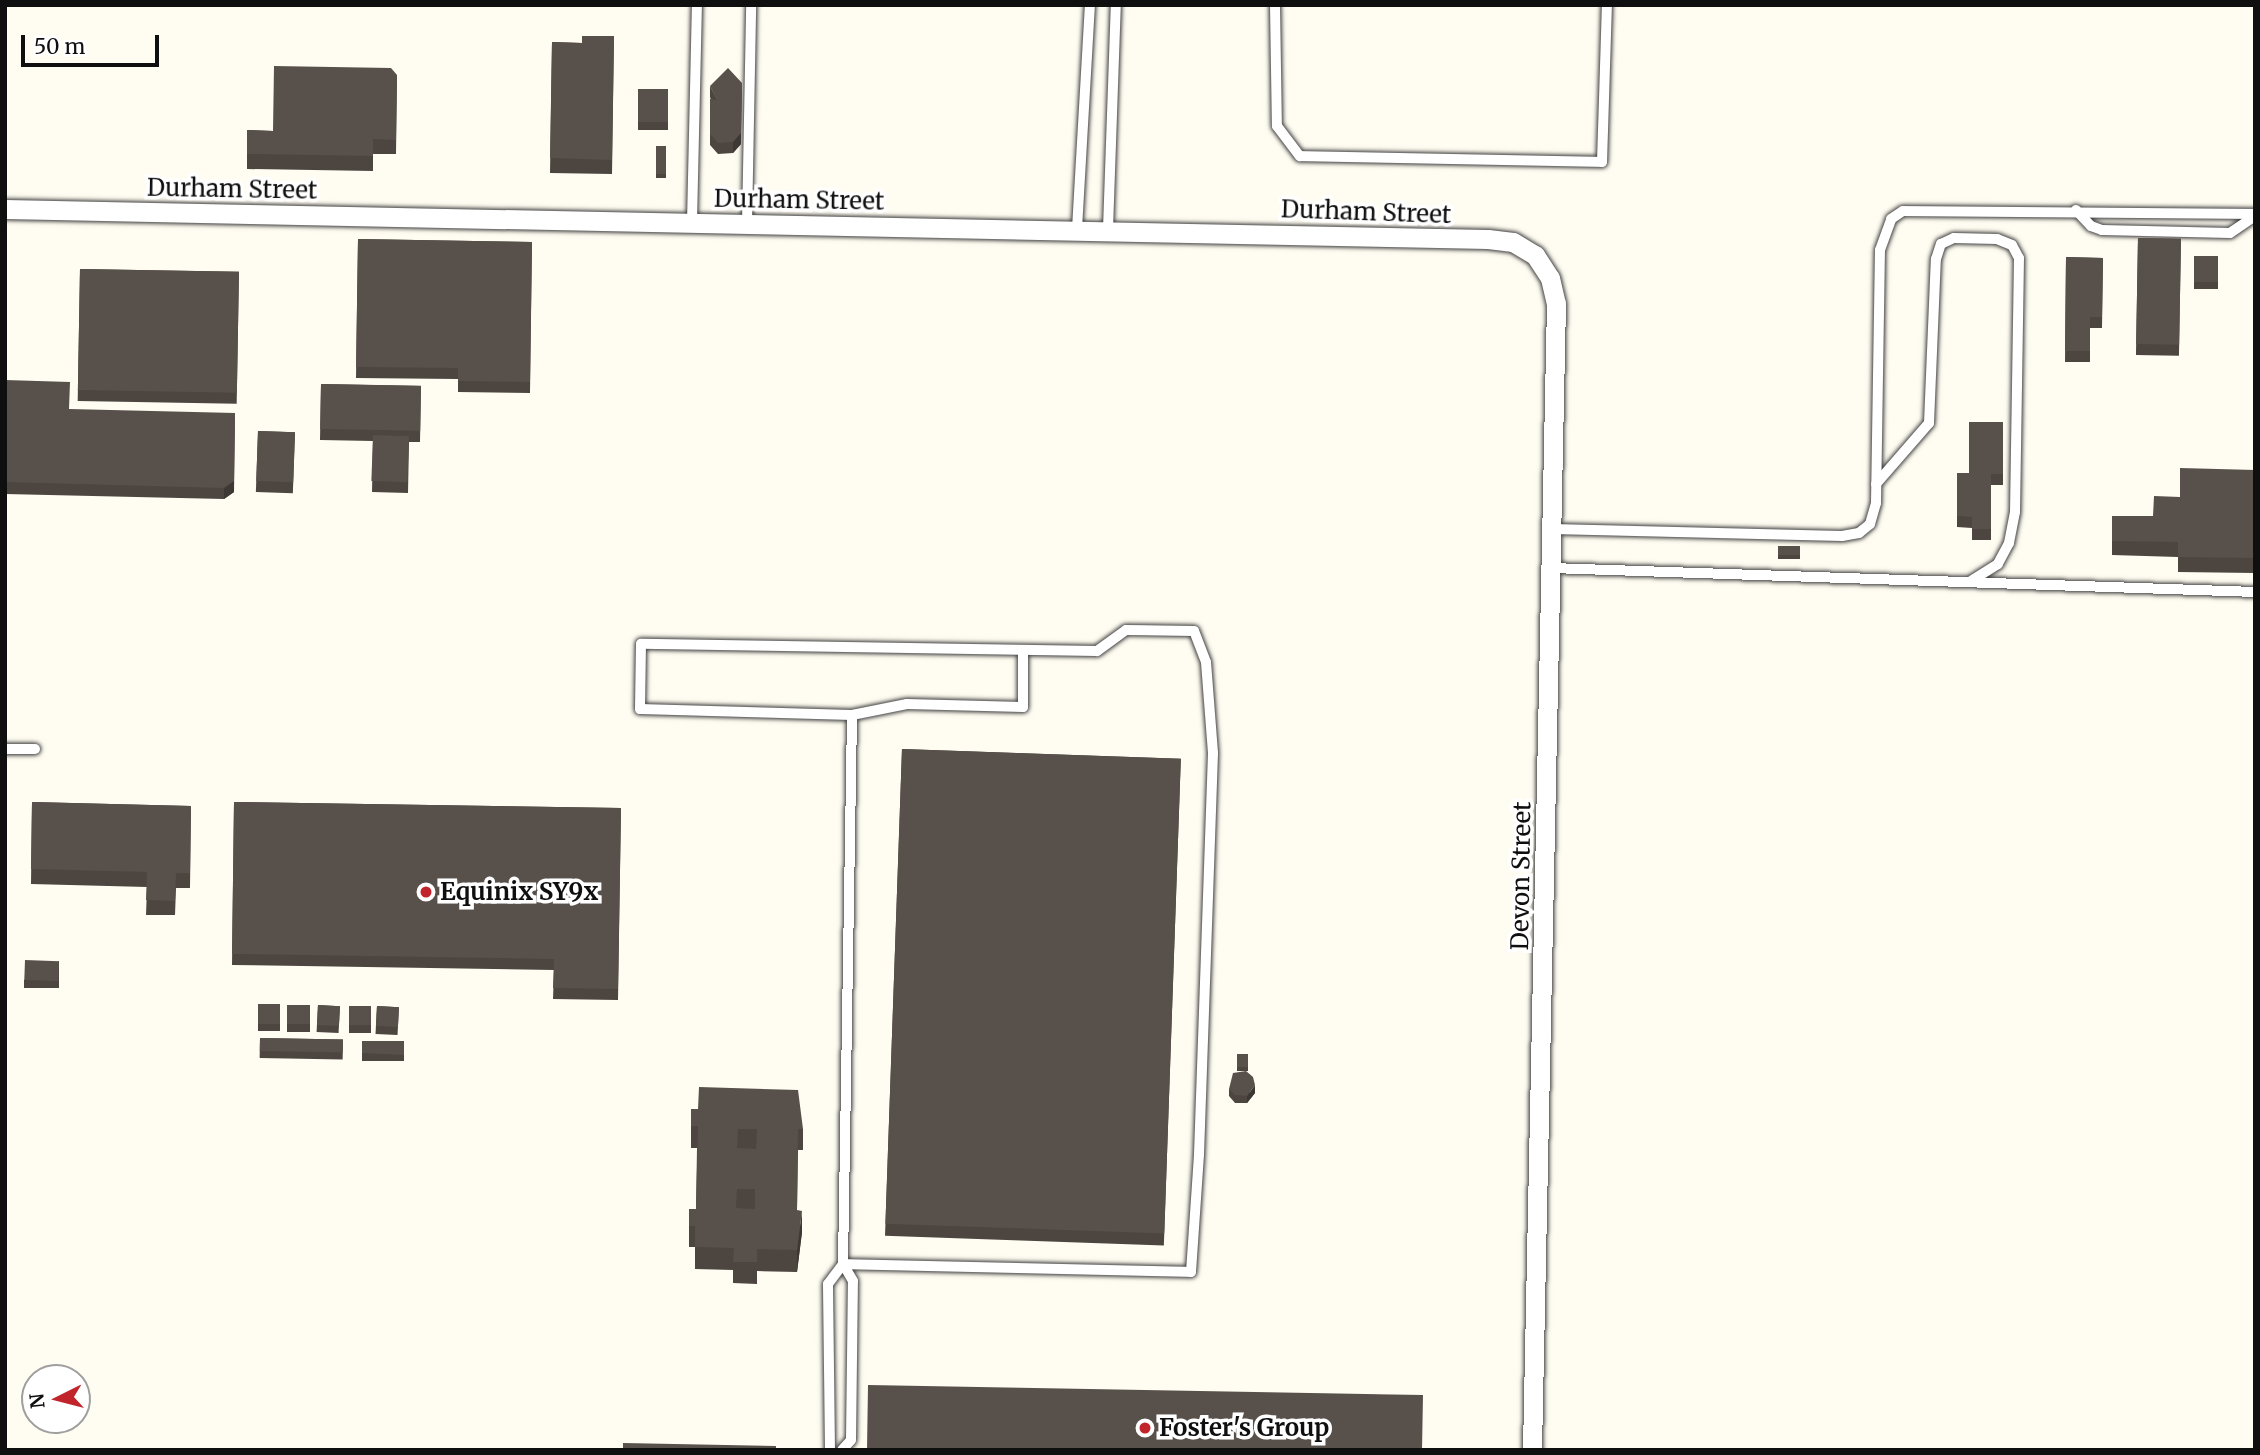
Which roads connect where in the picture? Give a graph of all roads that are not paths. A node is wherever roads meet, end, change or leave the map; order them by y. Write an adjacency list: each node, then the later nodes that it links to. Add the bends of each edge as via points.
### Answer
1 (697, 5): 10 (lane)
2 (751, 5): 11 (lane)
3 (1090, 5): 12 (lane)
4 (1116, 5): 13 (lane)
5 (1275, 5): 6 (lane, via 1277,126 1300,156 1602,162)
6 (1607, 5)
7 (5, 209): 10 (street, Durham Street)
8 (2076, 210): 9 (lane); 9 (lane, via 2091,226 2102,230 2230,233); 15 (lane, via 1920,208 1891,219 1880,250)
9 (2255, 215)
10 (692, 222): 11 (street, Durham Street)
11 (747, 223): 12 (street, Durham Street)
12 (1077, 229): 13 (street, Durham Street)
13 (1108, 229): 14 (street, Durham Street, via 1513,242 1535,255 1550,278)
14 (1556, 303): 16 (street, Devon Street)
15 (1876, 484): 16 (lane, via 1870,524 1859,533 1842,536); 18 (lane, via 1929,423 1936,259 1941,244 1954,238 1997,239 2012,245 2019,258 2015,512 2009,543 1998,564)
16 (1552, 529): 17 (street, Devon Street)
17 (1551, 568): 18 (lane); 27 (street, Devon Street)
18 (1967, 582): 19 (lane)
19 (2255, 592)
20 (1023, 650): 21 (lane, via 1023,707 907,704); 21 (lane, via 641,644 640,709); 24 (lane, via 1097,651 1126,630 1194,631 1206,662 1213,753 1191,1272)
21 (852, 715): 24 (lane)
22 (5, 749): 23 (lane)
23 (35, 749)
24 (843, 1264): 25 (lane, via 828,1284); 26 (lane, via 853,1281 850,1440)
25 (830, 1450)
26 (842, 1450)
27 (1532, 1450)

